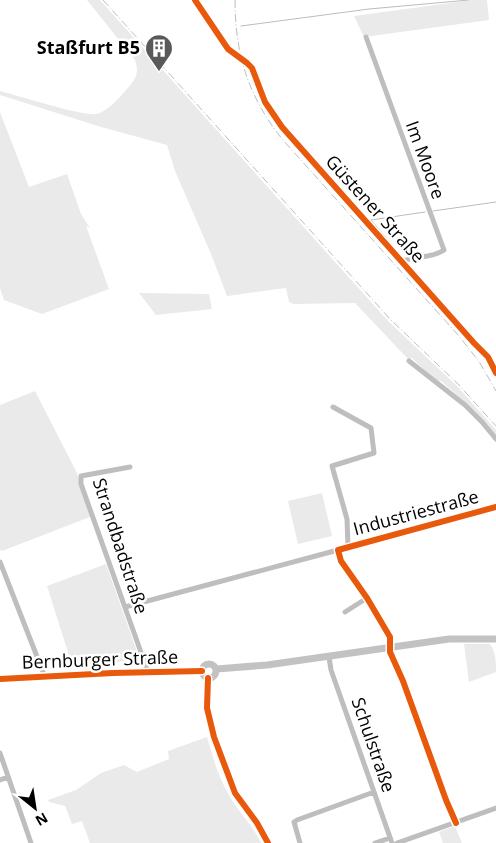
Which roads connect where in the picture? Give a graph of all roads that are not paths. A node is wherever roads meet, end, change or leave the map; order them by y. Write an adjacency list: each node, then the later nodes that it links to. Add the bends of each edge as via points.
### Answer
1 (195, 0): 3 (street, Güstener Straße, via 228,49 252,68 265,102 282,127)
2 (366, 37): 3 (street, Im Moore, via 444,250 438,255)
3 (401, 262): 5 (street, Güstener Straße, via 485,353)
4 (409, 361): 7 (street, via 465,405)
5 (496, 374)
6 (333, 406): 10 (street, Industriestraße, via 371,428 374,453 332,466 348,519)
7 (496, 439)
8 (130, 467): 14 (street, Strandbadstraße, via 81,476 81,484)
9 (496, 507): 10 (street, Industriestraße)
10 (348, 547): 11 (street, Industriestraße)
11 (338, 550): 13 (street, Industriestraße, via 341,561); 14 (street, Industriestraße)
12 (0, 562): 22 (street)
13 (367, 598): 15 (street); 17 (street, Industriestraße, via 390,637)
14 (125, 607): 21 (street, Strandbadstraße)
15 (345, 612)
16 (496, 639): 17 (main road, via 449,639)
17 (390, 649): 18 (main road); 30 (street, Industriestraße)
18 (329, 656): 19 (main road); 28 (street, Schulstraße)
19 (217, 670): 20 (main road, via 209,663); 23 (main road, via 215,676)
20 (202, 671): 21 (main road, Bernburger Straße); 23 (main road)
21 (148, 672): 22 (main road, Bernburger Straße)
22 (45, 676): 24 (main road, Bernburger Straße)
23 (208, 678): 33 (main road, via 207,708 214,737 236,793)
24 (0, 679)
25 (0, 753): 26 (street)
26 (8, 777): 27 (street); 32 (street)
27 (0, 780)
28 (374, 792): 31 (street, Schulstraße); 34 (street, via 296,820 294,826)
29 (496, 808): 30 (street)
30 (456, 823): 36 (street)
31 (391, 840): 35 (street)
32 (31, 843)
33 (268, 843)
34 (300, 843)
35 (375, 843)
36 (397, 843)

